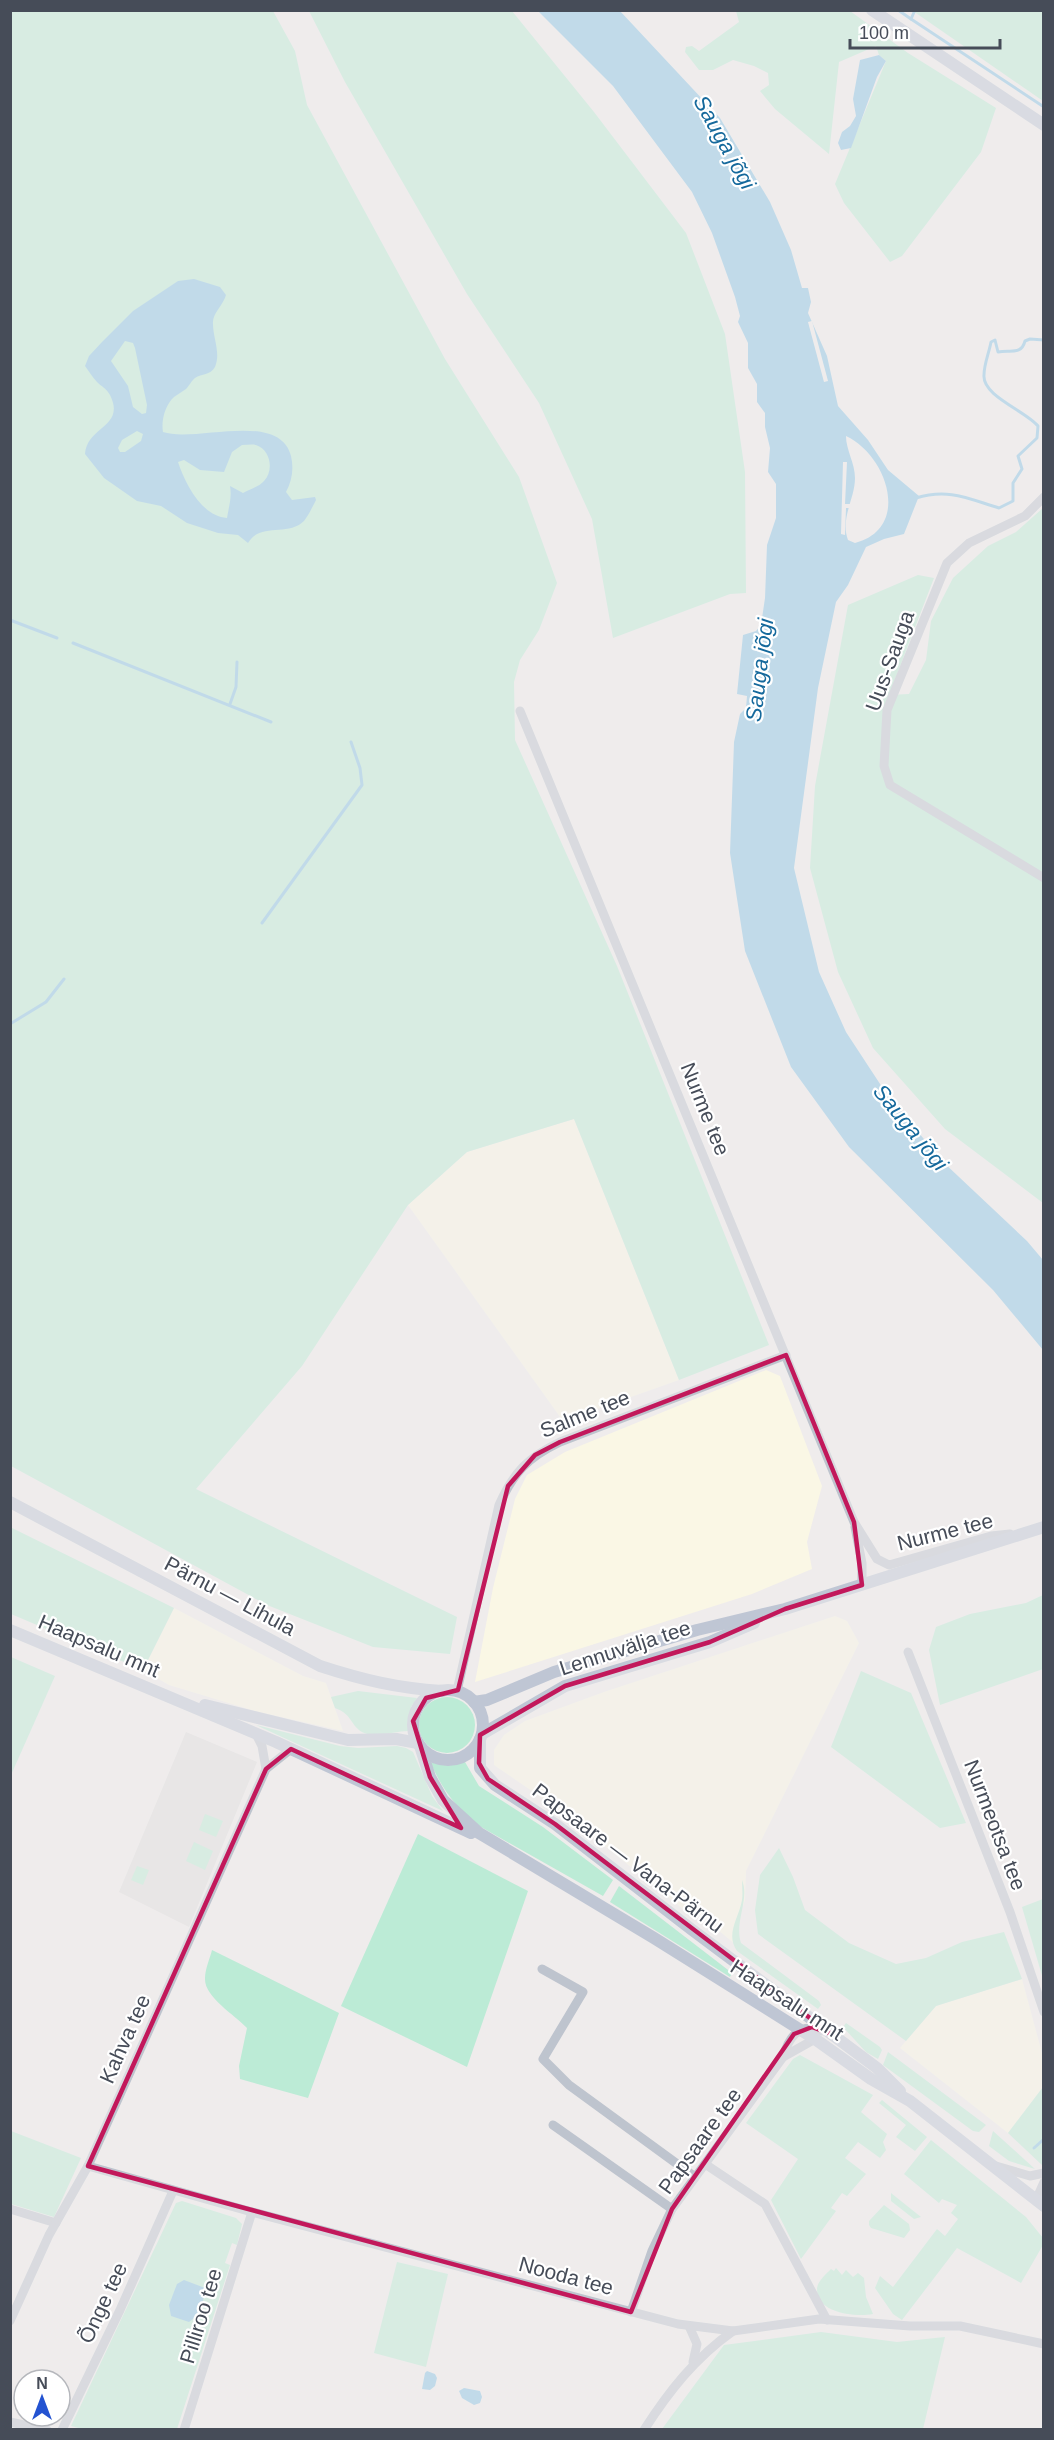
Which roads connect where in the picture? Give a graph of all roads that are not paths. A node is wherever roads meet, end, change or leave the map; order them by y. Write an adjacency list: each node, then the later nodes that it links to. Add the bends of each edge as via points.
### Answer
1 (872, 10): 2 (main road)
2 (1044, 125)
3 (1044, 497): 5 (street, Uus-Sauga, via 1025,516 969,543 946,563 887,710 884,766 890,785)
4 (520, 711): 6 (street, Nurme tee)
5 (1044, 878)
6 (786, 1355): 8 (street, Nurme tee); 18 (street, Salme tee, via 560,1442 520,1467 499,1505)
7 (10, 1502): 17 (main road, Pärnu — Lihula, via 320,1666 366,1681)
8 (854, 1522): 11 (street, Nurme tee); 13 (street, Nurme tee)
9 (1044, 1527): 10 (main road, Lennuvälja tee)
10 (1024, 1533): 11 (street, Nurme tee, via 991,1536 890,1565); 12 (main road, Lennuvälja tee)
11 (877, 1559): 12 (street, Nurme tee)
12 (874, 1581): 13 (main road, Lennuvälja tee)
13 (862, 1585): 14 (main road, Lennuvälja tee)
14 (785, 1609): 20 (main road, Lennuvälja tee, via 616,1653); 22 (main road, Lennuvälja tee, via 710,1642 565,1686)
15 (10, 1630): 19 (main road, Haapsalu mnt)
16 (908, 1652): 28 (street, Nurmeotsa tee, via 1010,1912)
17 (442, 1690): 18 (main road); 23 (main road, via 417,1708 413,1728)
18 (457, 1691): 20 (main road)
19 (173, 1698): 21 (main road); 23 (main road, via 348,1740 396,1739)
20 (474, 1702): 22 (main road, via 482,1719)
21 (256, 1734): 24 (main road); 25 (street)
22 (481, 1737): 23 (main road, via 468,1753 452,1760 433,1756); 30 (main road, Papsaare — Vana-Pärnu, via 479,1763 488,1779 555,1824)
23 (419, 1744): 26 (main road, via 443,1800)
24 (291, 1749): 25 (street, Kahva tee); 26 (main road)
25 (266, 1769): 37 (street, Kahva tee)
26 (497, 1845): 29 (main road, Haapsalu mnt)
27 (542, 1969): 39 (street, via 583,1992 543,2059 569,2085)
28 (1044, 2012)
29 (800, 2031): 30 (street, via 812,2027); 31 (main road, Haapsalu mnt); 32 (street, Papsaare tee, via 794,2034)
30 (831, 2034): 33 (main road, Papsaare — Vana-Pärnu)
31 (814, 2039): 32 (street); 33 (main road, Haapsalu mnt)
32 (783, 2057): 35 (street, Papsaare tee)
33 (910, 2101): 36 (main road, Haapsalu mnt)
34 (553, 2125): 43 (street)
35 (705, 2163): 39 (street, Papsaare tee); 49 (street, via 765,2204)
36 (993, 2165): 38 (street, via 1030,2176); 42 (main road, Haapsalu mnt)
37 (88, 2166): 41 (street, Nooda tee); 46 (street, Kahva tee)
38 (1044, 2174)
39 (695, 2177): 43 (street, Papsaare tee)
40 (1044, 2182): 42 (street)
41 (173, 2191): 45 (street, Nooda tee); 56 (street, Õnge tee)
42 (1040, 2203)
43 (672, 2209): 47 (street, Papsaare tee, via 652,2251)
44 (10, 2210): 46 (street)
45 (252, 2212): 47 (street, Nooda tee); 57 (street, Pilliroo tee)
46 (56, 2223): 48 (street, Kahva tee)
47 (631, 2312): 50 (street, Nooda tee)
48 (10, 2320)
49 (827, 2320): 51 (street, Nooda tee); 52 (street, Nooda tee, via 960,2326)
50 (689, 2326): 51 (street, Nooda tee); 53 (street, via 697,2344)
51 (733, 2331): 53 (street)
52 (1044, 2344)
53 (692, 2364): 58 (street)
54 (10, 2422): 55 (street)
55 (47, 2430)
56 (62, 2430)
57 (184, 2430)
58 (644, 2430)

